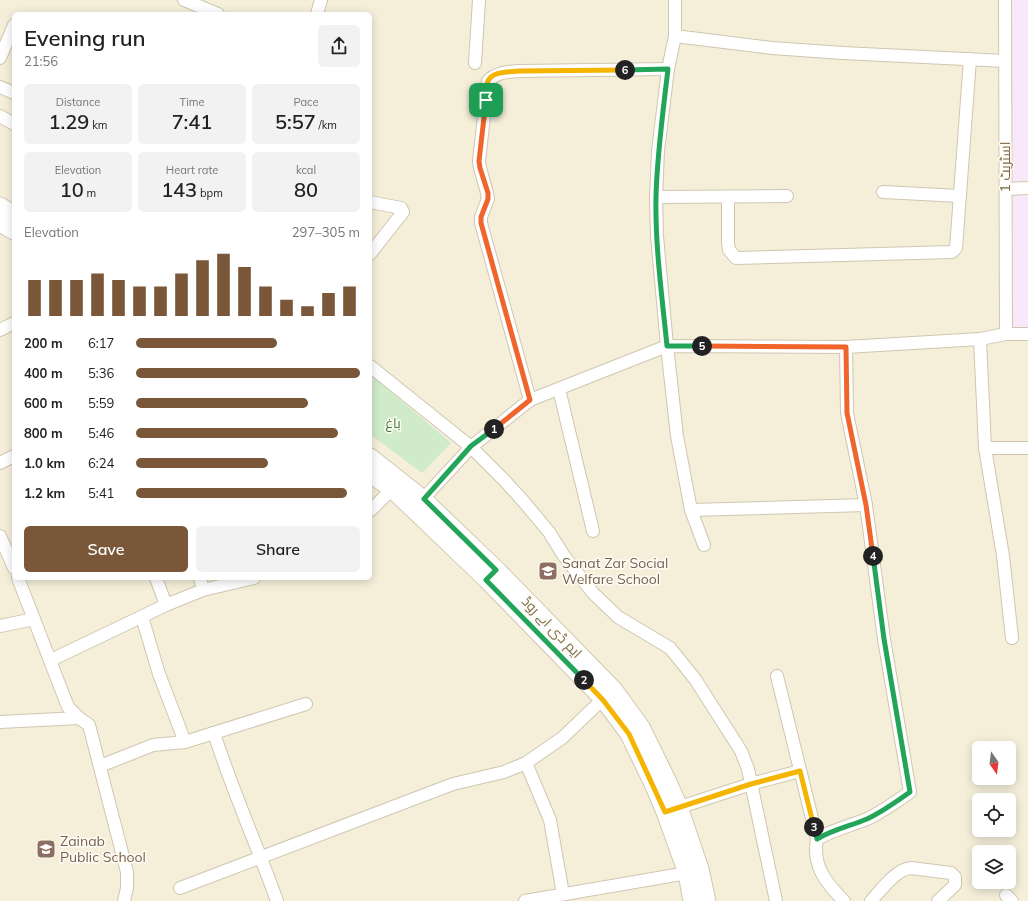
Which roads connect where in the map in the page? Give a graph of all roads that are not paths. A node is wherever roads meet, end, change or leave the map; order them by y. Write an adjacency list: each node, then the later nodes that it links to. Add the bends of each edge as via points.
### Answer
1 (184, 0): 6 (street)
2 (321, 0): 7 (street)
3 (479, 0): 13 (street)
4 (675, 0): 9 (street)
5 (1005, 0): 12 (street, اسٹریٹ 1)
6 (213, 12)
7 (318, 12)
8 (12, 30): 10 (street)
9 (675, 36): 11 (street, via 772,48); 14 (street)
10 (0, 58)
11 (970, 59): 12 (street); 23 (street)
12 (1005, 61): 20 (street, اسٹریٹ 1)
13 (475, 64)
14 (668, 69): 24 (street, via 658,151); 41 (street, via 519,71 492,76 488,81 479,161 488,199 481,223)
15 (0, 87): 16 (street)
16 (12, 92)
17 (0, 116): 18 (street)
18 (12, 123)
19 (1028, 188): 20 (street)
20 (1006, 189): 34 (street, اسٹریٹ 1)
21 (883, 192): 23 (street)
22 (787, 196): 25 (street)
23 (960, 196): 25 (street, via 956,248 952,252 741,258 732,255 728,243)
24 (656, 197): 25 (street); 37 (street)
25 (728, 197)
26 (372, 202): 31 (street, via 401,208 403,212)
27 (0, 206): 28 (main road)
28 (12, 213)
29 (0, 223): 30 (main road)
30 (12, 230)
31 (372, 255)
32 (12, 324): 33 (street)
33 (0, 330)
34 (1006, 334): 35 (street); 36 (street)
35 (1028, 334)
36 (980, 339): 38 (street); 43 (street)
37 (667, 346): 38 (street); 40 (street); 53 (street, via 677,436)
38 (846, 347): 51 (street, via 847,413)
39 (372, 368): 42 (street)
40 (559, 389): 41 (street); 54 (street)
41 (530, 400): 42 (street)
42 (471, 446): 50 (street); 80 (street, via 549,532 593,593 618,617 670,648 695,679 741,751)
43 (985, 448): 44 (street); 68 (street, via 1003,556)
44 (1028, 448)
45 (12, 457): 47 (street)
46 (372, 459): 50 (main road, ایم ڈی اے روڈ)
47 (0, 463)
48 (372, 475): 49 (main road, ایم ڈی اے روڈ)
49 (392, 489): 52 (street); 58 (main road, ایم ڈی اے روڈ)
50 (424, 499): 58 (main road, ایم ڈی اے روڈ)
51 (866, 505): 53 (street); 82 (street, via 884,639 910,792 895,804 868,818)
52 (372, 509)
53 (691, 510): 56 (street)
54 (593, 531)
55 (0, 536): 57 (street)
56 (704, 545)
57 (12, 563)
58 (492, 575): 71 (main road, ایم ڈی اے روڈ); 81 (main road, ایم ڈی اے روڈ, via 614,690 641,727)
59 (19, 580): 66 (street)
60 (157, 580): 64 (street)
61 (200, 580): 63 (street)
62 (246, 580): 63 (street)
63 (203, 590): 64 (street)
64 (166, 605): 65 (street)
65 (142, 617): 69 (street); 76 (street, via 159,674)
66 (34, 619): 67 (street); 69 (street)
67 (0, 626)
68 (1012, 638)
69 (50, 660): 73 (street, via 68,707)
70 (777, 676): 79 (street)
71 (603, 700): 77 (street, via 562,738); 81 (main road, ایم ڈی اے روڈ, via 629,734)
72 (306, 704): 75 (street)
73 (78, 718): 74 (street); 78 (street, via 89,725)
74 (0, 722)
75 (214, 733): 76 (street); 83 (street)
76 (185, 742): 78 (street, via 153,745)
77 (526, 762): 83 (street, via 504,772 453,784); 86 (street, via 550,820)
78 (100, 766): 88 (street, via 126,872 127,888)
79 (800, 771): 80 (street); 82 (street)
80 (751, 784): 81 (street); 93 (street)
81 (672, 809): 84 (main road, ایم ڈی اے روڈ); 92 (main road, ایم ڈی اے روڈ, via 700,869)
82 (817, 839): 94 (street, via 815,849 821,872 828,885)
83 (261, 857): 85 (street); 89 (street)
84 (686, 873): 87 (street); 91 (main road, ایم ڈی اے روڈ)
85 (180, 888)
86 (563, 894): 87 (street); 90 (street)
87 (585, 896)
88 (124, 901)
89 (277, 901)
90 (530, 901)
91 (692, 901)
92 (707, 901)
93 (776, 901)
94 (844, 901)
95 (871, 901): 96 (street, via 899,873 911,868 951,872 955,877 955,885)
96 (938, 901)

